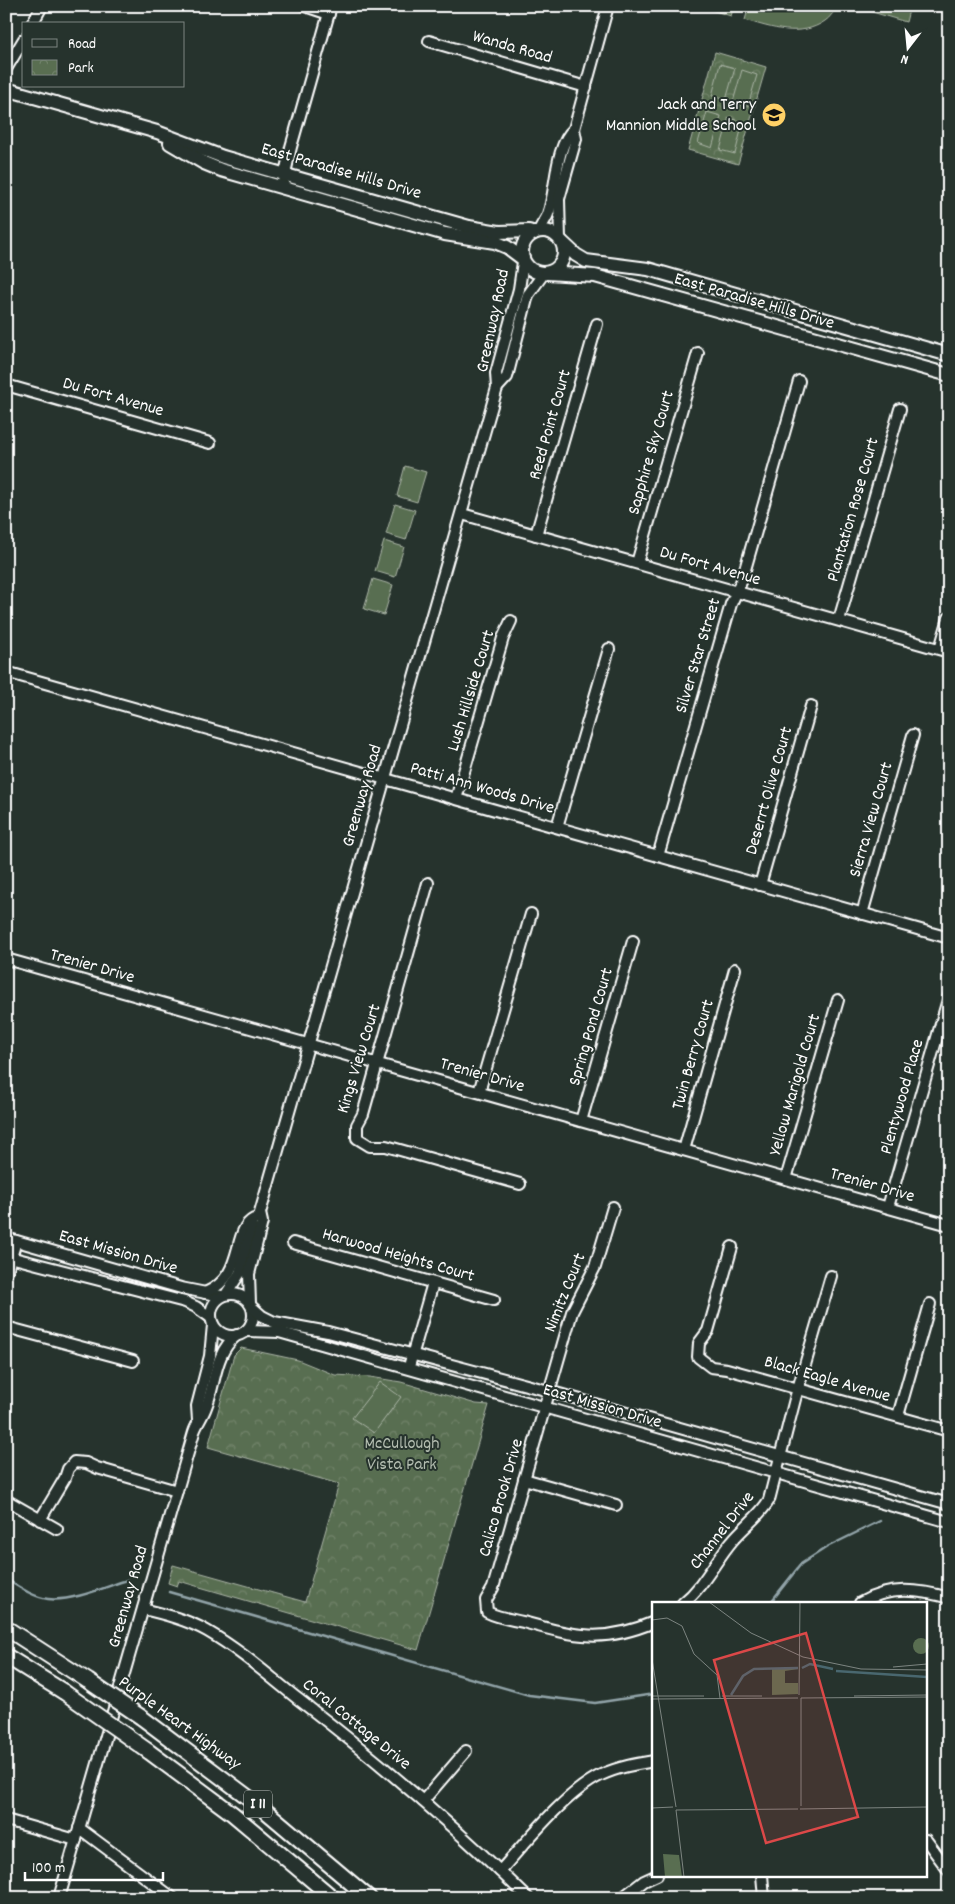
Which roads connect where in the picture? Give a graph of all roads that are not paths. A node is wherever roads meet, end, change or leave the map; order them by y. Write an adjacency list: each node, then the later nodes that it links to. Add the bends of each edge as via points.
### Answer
1 (42, 6): 5 (street)
2 (305, 6): 4 (street)
3 (608, 6): 9 (street)
4 (330, 10): 13 (street)
5 (33, 22)
6 (429, 41): 9 (street, Wanda Road)
7 (22, 42): 8 (street)
8 (6, 69)
9 (586, 87): 12 (street)
10 (6, 89): 11 (main road, East Paradise Hills Drive)
11 (141, 128): 13 (main road, East Paradise Hills Drive); 14 (main road, East Paradise Hills Drive, via 211,166)
12 (574, 129): 15 (street, via 567,135 549,212); 16 (street, via 576,138 559,199)
13 (284, 174): 14 (street); 15 (main road, East Paradise Hills Drive, via 483,230)
14 (281, 187): 17 (main road, East Paradise Hills Drive, via 445,234 495,242)
15 (537, 232): 16 (main road, via 551,232); 17 (main road, via 526,240)
16 (560, 240): 18 (main road, via 563,260); 21 (main road, East Paradise Hills Drive, via 586,261 648,269)
17 (523, 260): 18 (main road, via 534,271); 25 (street, Greenway Road, via 519,289 496,373)
18 (546, 273): 22 (main road, East Paradise Hills Drive, via 595,276); 25 (street, Greenway Road, via 528,295 507,377)
19 (597, 324): 29 (street, Reed Point Court)
20 (698, 352): 30 (street, Sapphire Sky Court)
21 (949, 356)
22 (949, 375)
23 (799, 381): 31 (street, Silver Star Street, via 742,580)
24 (6, 385): 27 (street, Du Fort Avenue)
25 (497, 388): 28 (street, Greenway Road)
26 (900, 409): 33 (street, Plantation Rose Court)
27 (210, 443)
28 (462, 514): 29 (street, Du Fort Avenue); 40 (street, Greenway Road)
29 (536, 535): 30 (street, Du Fort Avenue)
30 (637, 563): 31 (street, Du Fort Avenue)
31 (736, 591): 33 (street, Du Fort Avenue); 43 (street, Silver Star Street)
32 (949, 618): 36 (street)
33 (839, 620): 36 (street, Du Fort Avenue)
34 (511, 621): 41 (street, Lush Hillside Court, via 503,638)
35 (609, 649): 42 (street)
36 (944, 650)
37 (6, 672): 40 (street, Patti Ann Woods Drive)
38 (811, 706): 45 (street, Deserrt Olive Court)
39 (913, 735): 47 (street, Sierra View Court)
40 (385, 779): 41 (street, Patti Ann Woods Drive); 54 (street, Greenway Road)
41 (456, 799): 42 (street, Patti Ann Woods Drive)
42 (558, 827): 43 (street, Patti Ann Woods Drive)
43 (658, 856): 45 (street, Patti Ann Woods Drive)
44 (428, 884): 55 (street, Kings View Court)
45 (760, 885): 47 (street, Patti Ann Woods Drive)
46 (531, 914): 56 (street)
47 (862, 914): 48 (street, Patti Ann Woods Drive)
48 (949, 938)
49 (633, 941): 57 (street, Spring Pond Court)
50 (6, 959): 54 (street, Trenier Drive)
51 (735, 969): 58 (street, Twin Berry Court)
52 (949, 996): 62 (street, Plentywood Place)
53 (838, 1000): 59 (street, Yellow Marigold Court)
54 (308, 1045): 55 (street, Trenier Drive); 63 (street, Greenway Road)
55 (377, 1063): 56 (street, Trenier Drive); 60 (street, Kings View Court, via 357,1126 357,1138 370,1146 386,1146)
56 (479, 1092): 57 (street, Trenier Drive)
57 (581, 1121): 58 (street, Trenier Drive)
58 (684, 1150): 59 (street, Trenier Drive)
59 (786, 1179): 62 (street, Trenier Drive)
60 (520, 1184)
61 (613, 1207): 84 (street, Nimitz Court, via 595,1267 572,1312)
62 (888, 1208): 64 (street, Trenier Drive)
63 (257, 1216): 72 (street, via 243,1231 234,1265 228,1274 220,1284); 73 (street, Greenway Road, via 240,1273); 76 (street, Greenway Road, via 262,1222 248,1274)
64 (949, 1225)
65 (11, 1240): 68 (street); 72 (street, East Mission Drive)
66 (293, 1243): 71 (street, Harwood Heights Court)
67 (732, 1248): 83 (street, Black Eagle Avenue, via 708,1331 699,1343 698,1358 711,1367)
68 (9, 1257): 69 (street); 77 (street, East Mission Drive, via 185,1302)
69 (6, 1274)
70 (831, 1276): 83 (street, Channel Drive)
71 (433, 1283): 74 (street, Harwood Heights Court); 80 (street)
72 (205, 1293): 73 (street, East Mission Drive)
73 (224, 1295): 76 (street, via 240,1295); 77 (street, via 212,1307)
74 (494, 1300)
75 (930, 1304): 86 (street)
76 (251, 1306): 79 (street, via 253,1319); 80 (street, East Mission Drive, via 274,1322 328,1332)
77 (212, 1321): 79 (street, via 225,1335); 87 (street, Greenway Road, via 210,1356 196,1406)
78 (6, 1327): 81 (street)
79 (242, 1333): 82 (street, East Mission Drive, via 280,1332); 87 (street, Greenway Road, via 221,1354 206,1409)
80 (412, 1356): 82 (street); 84 (street, East Mission Drive)
81 (133, 1362)
82 (409, 1368): 85 (street, East Mission Drive)
83 (798, 1389): 86 (street, Black Eagle Avenue); 89 (street, Channel Drive)
84 (549, 1391): 85 (street, Calico Brook Drive); 89 (street, East Mission Drive)
85 (544, 1408): 90 (street, East Mission Drive); 91 (street, Calico Brook Drive)
86 (898, 1416): 88 (street, Black Eagle Avenue)
87 (198, 1420): 92 (street, Greenway Road)
88 (949, 1431)
89 (780, 1456): 90 (street, Channel Drive); 94 (street, East Mission Drive)
90 (776, 1474): 97 (street, East Mission Drive); 100 (street, Channel Drive, via 764,1508 734,1538 705,1580)
91 (524, 1479): 95 (street); 103 (street, Calico Brook Drive, via 493,1588 486,1600 487,1612 498,1618 510,1618 580,1636 615,1634)
92 (176, 1491): 96 (street, via 74,1462); 102 (street, Greenway Road)
93 (6, 1500): 96 (street)
94 (949, 1504)
95 (616, 1505)
96 (40, 1520): 98 (street)
97 (949, 1522)
98 (57, 1529)
99 (949, 1598): 101 (street, via 904,1590 877,1594)
100 (685, 1602)
101 (862, 1602)
102 (143, 1609): 108 (street, Coral Cottage Drive, via 193,1624 226,1644 336,1728); 110 (street, Greenway Road)
103 (652, 1623)
104 (6, 1628): 120 (highway, Purple Heart Highway / I 11, bridge, via 141,1717 261,1807)
105 (6, 1656): 119 (highway, I 11, bridge, via 148,1750 233,1814)
106 (466, 1751): 108 (street)
107 (652, 1761): 113 (street, via 616,1769 587,1784 564,1803)
108 (423, 1801): 113 (street, Coral Cottage Drive)
109 (6, 1820): 111 (street)
110 (79, 1828): 111 (street, Greenway Road); 118 (street)
111 (76, 1840): 117 (street, Greenway Road)
112 (928, 1843): 114 (street)
113 (500, 1871): 121 (street, Coral Cottage Drive)
114 (949, 1871)
115 (655, 1876): 122 (street)
116 (762, 1876): 123 (street)
117 (59, 1898)
118 (173, 1898)
119 (333, 1898)
120 (369, 1898)
121 (528, 1898)
122 (622, 1898)
123 (764, 1898)

